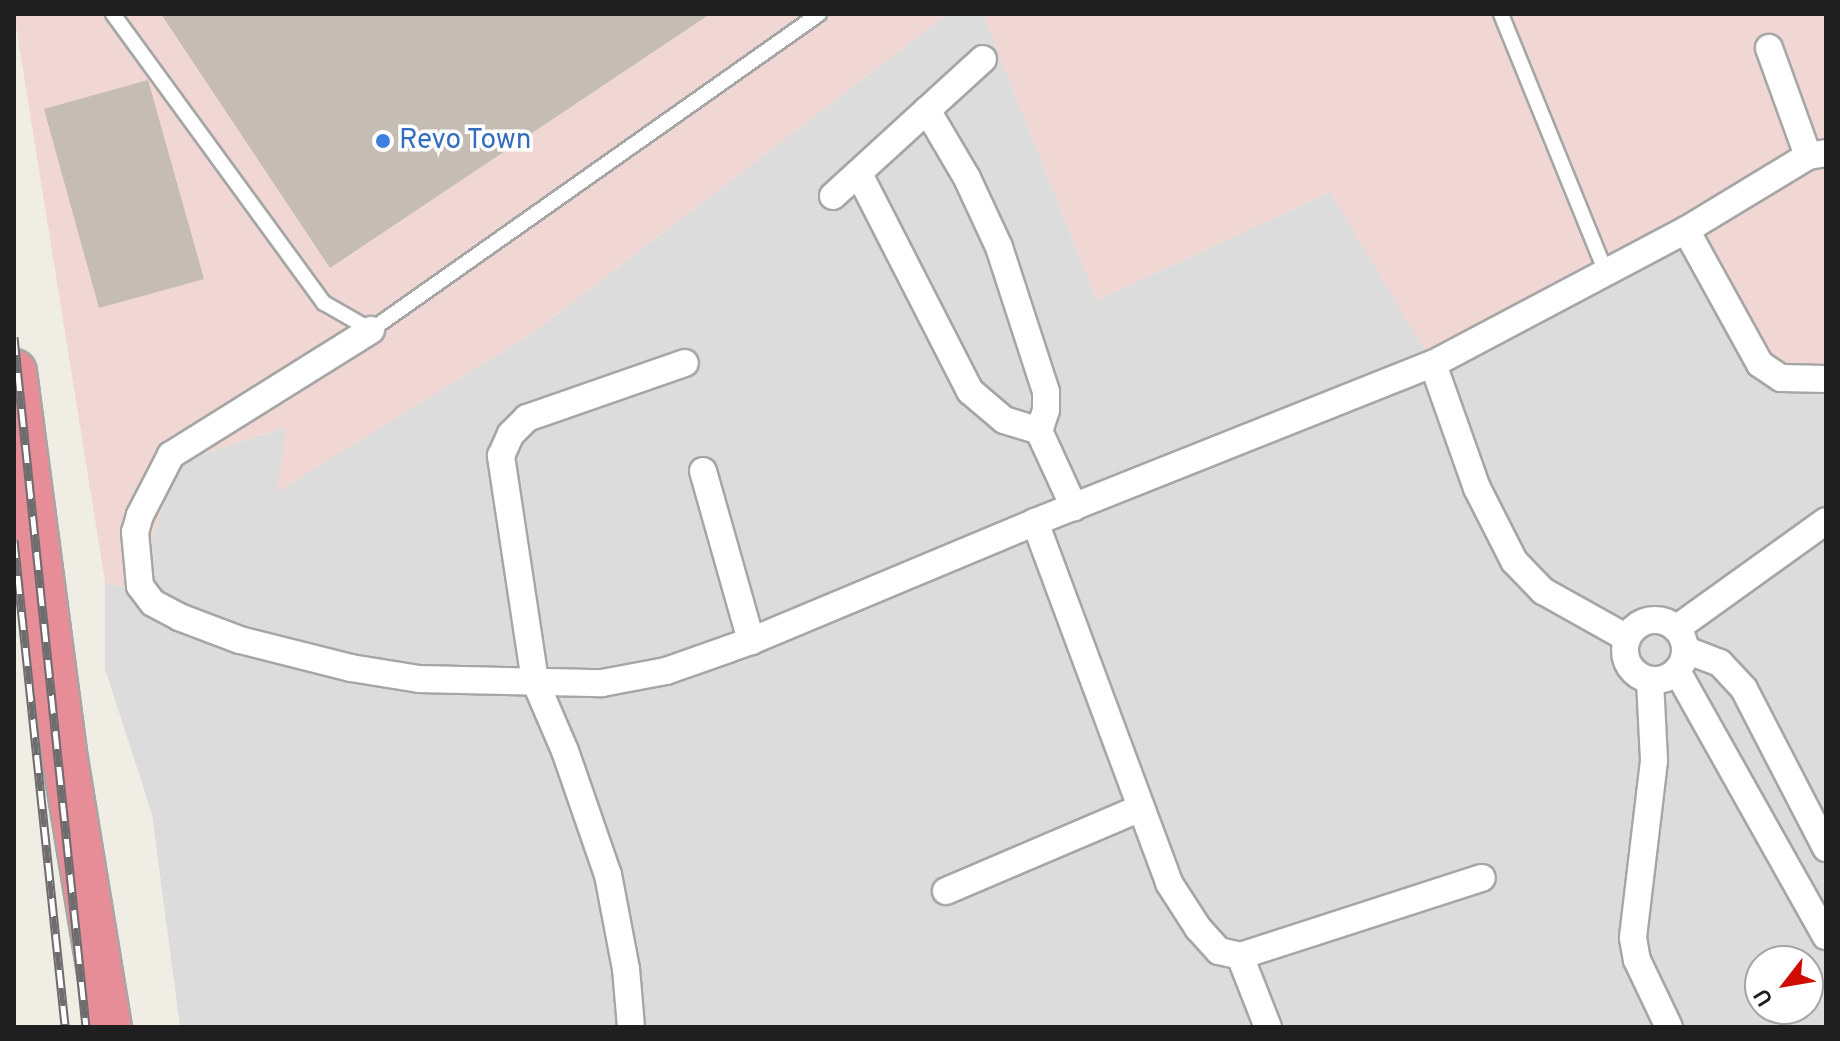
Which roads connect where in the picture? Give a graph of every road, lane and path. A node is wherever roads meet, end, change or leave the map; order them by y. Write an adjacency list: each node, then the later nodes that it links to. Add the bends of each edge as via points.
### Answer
1 (113, 14): 12 (lane, via 324,303)
2 (819, 14): 12 (lane)
3 (1501, 14): 11 (lane)
4 (1769, 48): 7 (street)
5 (983, 59): 6 (street)
6 (927, 110): 8 (street); 17 (street, via 999,247 1046,392)
7 (1817, 155): 10 (street)
8 (859, 174): 9 (street); 17 (street, via 970,391 1004,420)
9 (833, 196)
10 (1686, 230): 11 (street); 16 (street, via 1760,364 1781,378)
11 (1606, 272): 14 (street)
12 (371, 330): 25 (street, via 171,455 135,532 140,586 153,603 179,617 240,640 351,668 419,679)
13 (685, 363): 25 (street, via 527,418 511,434 501,456)
14 (1433, 364): 19 (street); 22 (street, via 1477,488 1514,561 1543,591)
15 (14, 372): 33 (highway, via 66,765)
16 (1826, 379)
17 (1039, 431): 19 (street)
18 (703, 471): 23 (street)
19 (1074, 507): 21 (street)
20 (1826, 521): 24 (street)
21 (1035, 522): 23 (street); 27 (street)
22 (1627, 638): 24 (street, via 1643,622 1655,619); 26 (street, via 1627,662)
23 (751, 641): 25 (street, via 666,671 602,683)
24 (1680, 650): 26 (street, via 1668,678); 28 (street, via 1720,663 1744,689); 31 (street)
25 (535, 681): 34 (street, via 608,875)
26 (1650, 681): 36 (street, via 1654,761 1633,938 1637,960)
27 (1141, 808): 30 (street); 32 (street, via 1169,883 1198,928 1219,951)
28 (1826, 848)
29 (1482, 878): 32 (street)
30 (946, 891)
31 (1826, 936)
32 (1240, 956): 35 (street)
33 (109, 1027)
34 (631, 1027)
35 (1268, 1027)
36 (1669, 1027)

